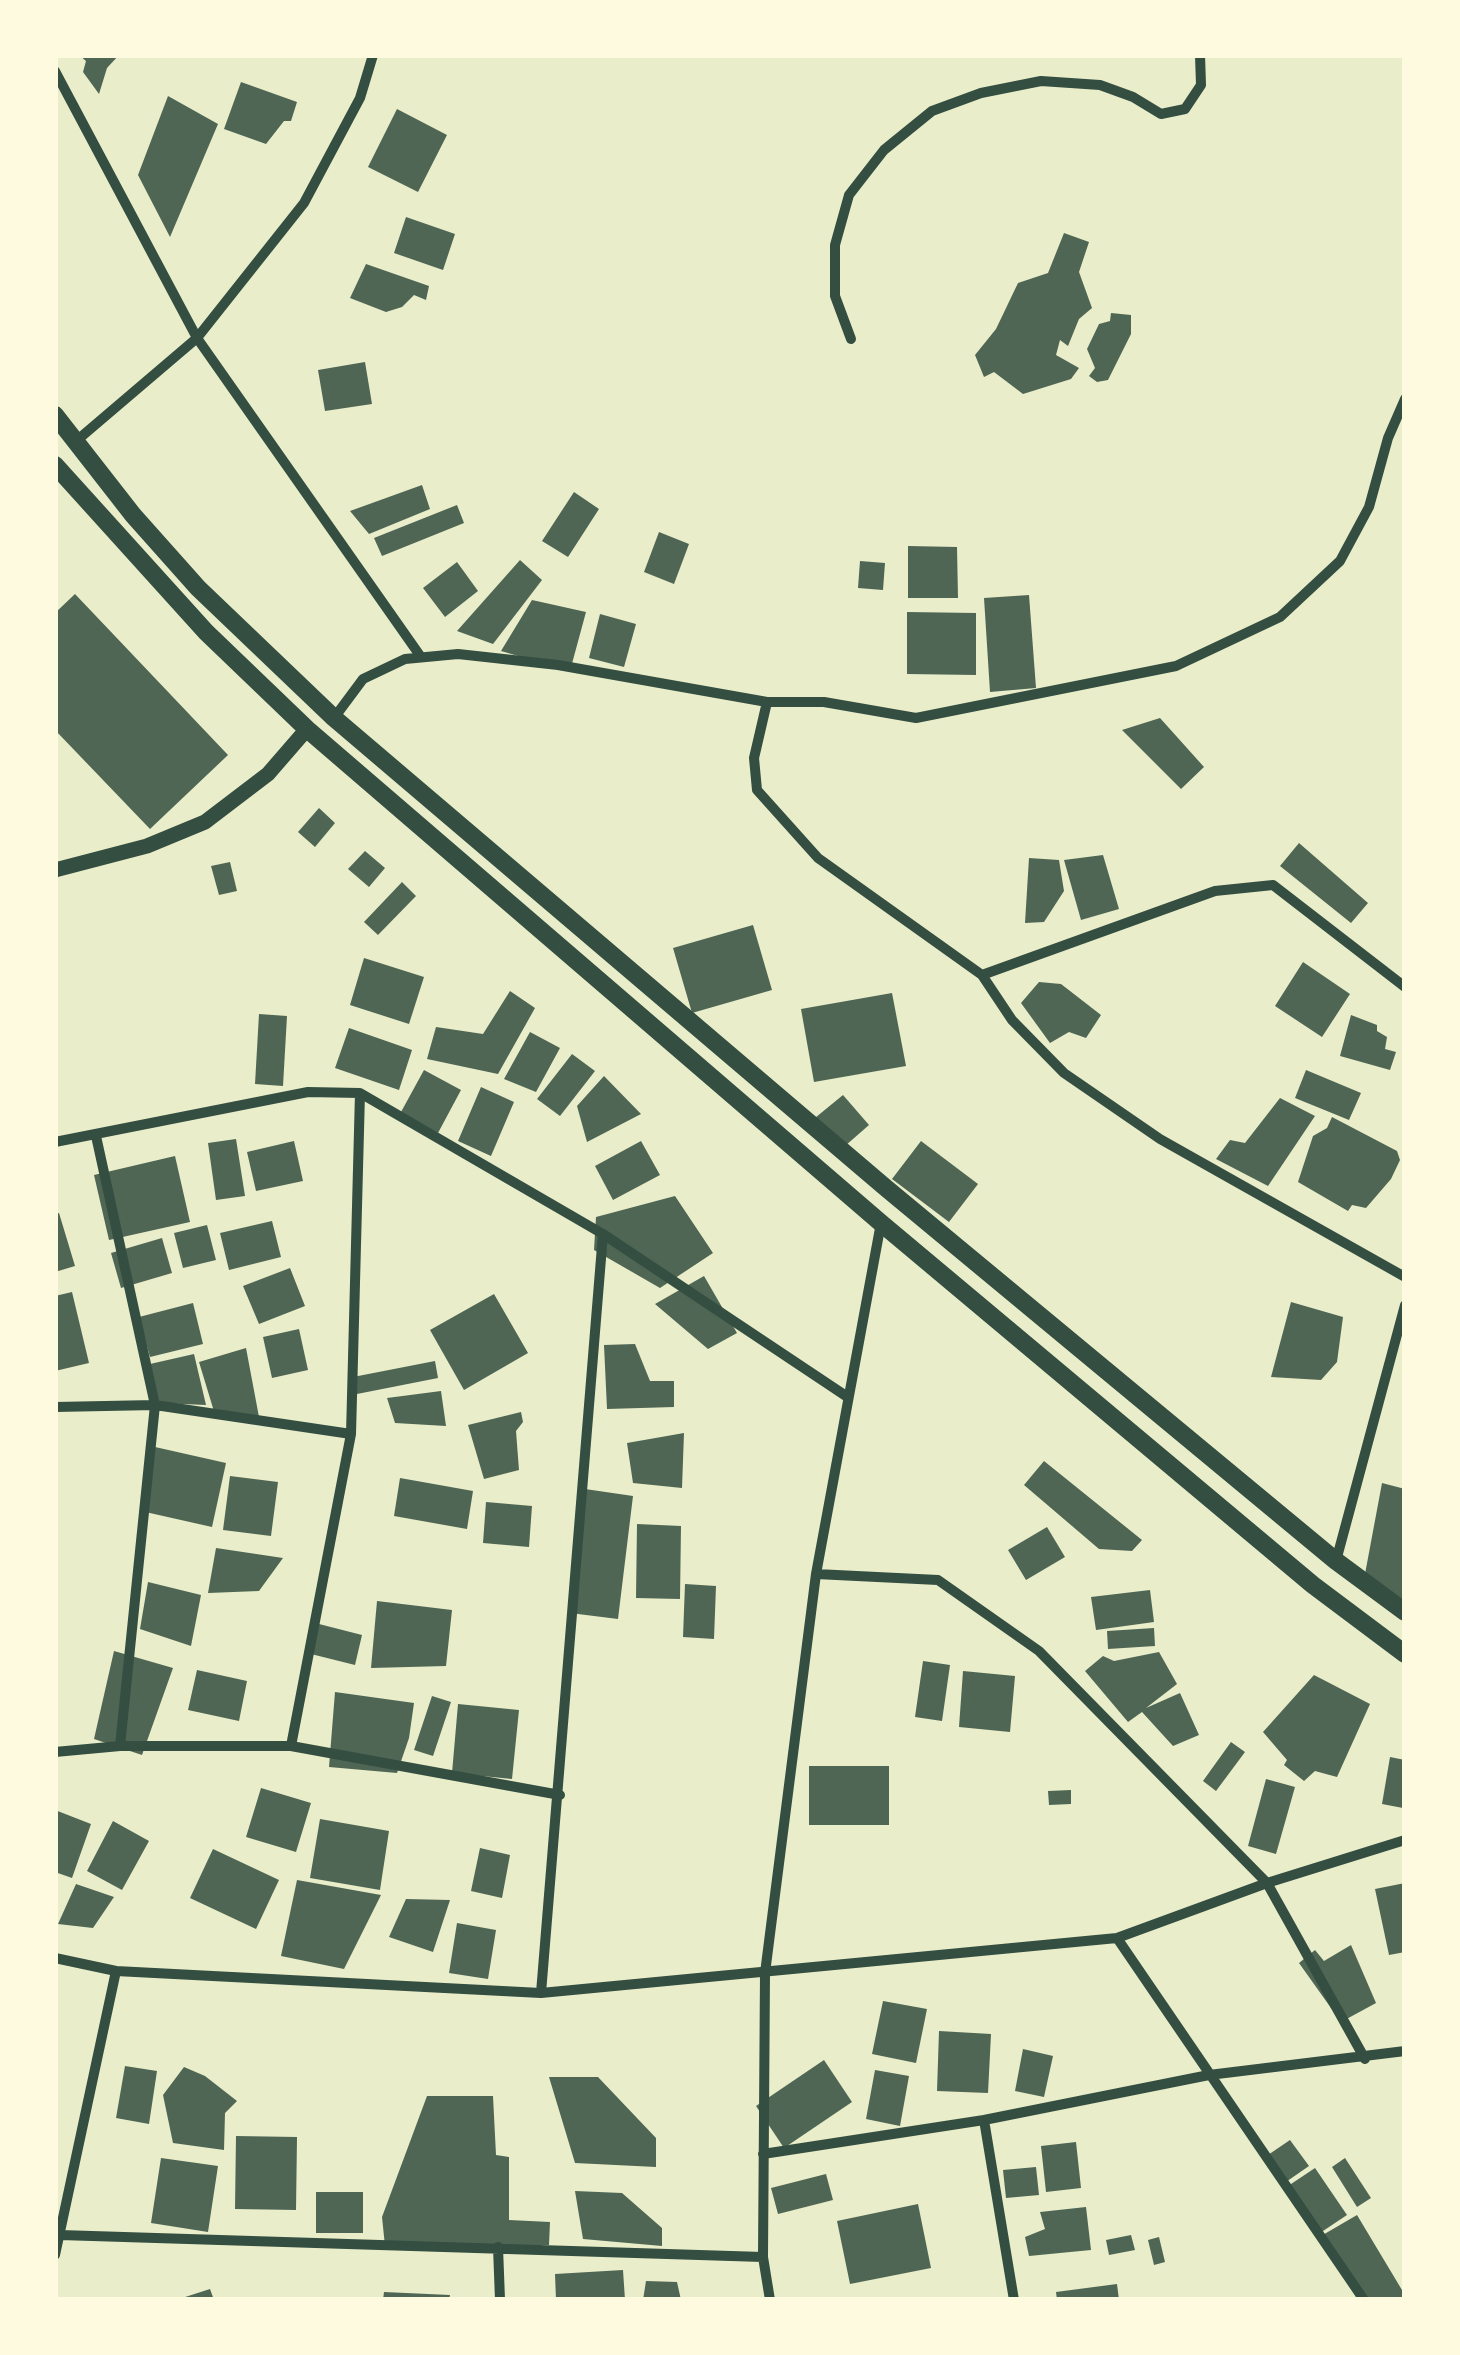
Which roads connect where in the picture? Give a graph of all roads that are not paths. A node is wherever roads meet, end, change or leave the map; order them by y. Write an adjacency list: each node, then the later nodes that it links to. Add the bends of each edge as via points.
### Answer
1 (372, 55): 4 (street, via 360,98 304,204)
2 (1200, 55): 5 (street, via 1200,85 1185,109 1161,114 1100,85 1041,80 932,110 884,150 849,196 835,244 835,296)
3 (55, 71): 4 (street)
4 (196, 338): 8 (street); 10 (street)
5 (850, 339)
6 (1405, 399): 11 (street, via 1369,507 1340,561 1280,618 1236,640 1176,666 916,718 824,702)
7 (55, 414): 8 (main road)
8 (74, 442): 12 (main road, via 198,588)
9 (55, 465): 13 (main road, via 206,632)
10 (421, 657): 11 (street, via 458,654 558,665); 12 (street, via 363,679)
11 (767, 702): 15 (street, via 754,758 758,790 818,858)
12 (334, 718): 22 (main road)
13 (307, 730): 14 (street, via 268,774 206,822); 20 (main road)
14 (55, 870)
15 (982, 975): 16 (street, via 1215,891 1273,885); 23 (street, via 1012,1020 1064,1074 1160,1138)
16 (1405, 987)
17 (360, 1093): 18 (street, via 308,1092); 21 (street); 29 (street)
18 (96, 1136): 19 (street); 27 (street)
19 (55, 1142)
20 (881, 1224): 24 (main road); 26 (street)
21 (603, 1234): 26 (street); 37 (street)
22 (977, 1263): 24 (main road); 30 (main road)
23 (1405, 1277)
24 (957, 1287): 33 (main road, via 1312,1585)
25 (1405, 1305): 30 (street)
26 (846, 1396): 31 (street)
27 (155, 1406): 28 (street); 29 (street); 34 (street)
28 (55, 1407)
29 (351, 1434): 35 (street)
30 (1336, 1560): 32 (main road)
31 (816, 1574): 39 (street, via 938,1580 1040,1651); 43 (street)
32 (1405, 1612)
33 (1405, 1654)
34 (120, 1746): 35 (street); 36 (street)
35 (291, 1746): 37 (street)
36 (55, 1752)
37 (560, 1794): 44 (street)
38 (1405, 1840): 39 (street)
39 (1267, 1883): 40 (street); 46 (street)
40 (1117, 1938): 43 (street); 47 (street)
41 (55, 1958): 42 (street)
42 (116, 1971): 44 (street); 50 (street)
43 (765, 1974): 44 (street); 49 (street)
44 (540, 1993)
45 (1405, 2051): 46 (street)
46 (1365, 2060): 47 (street)
47 (1209, 2075): 48 (street); 57 (street)
48 (984, 2120): 49 (street); 56 (street)
49 (763, 2154): 53 (street)
50 (60, 2235): 51 (street); 52 (street)
51 (498, 2247): 53 (street); 54 (street)
52 (55, 2255)
53 (763, 2257): 55 (street)
54 (500, 2300)
55 (770, 2300)
56 (1014, 2300)
57 (1364, 2300)

